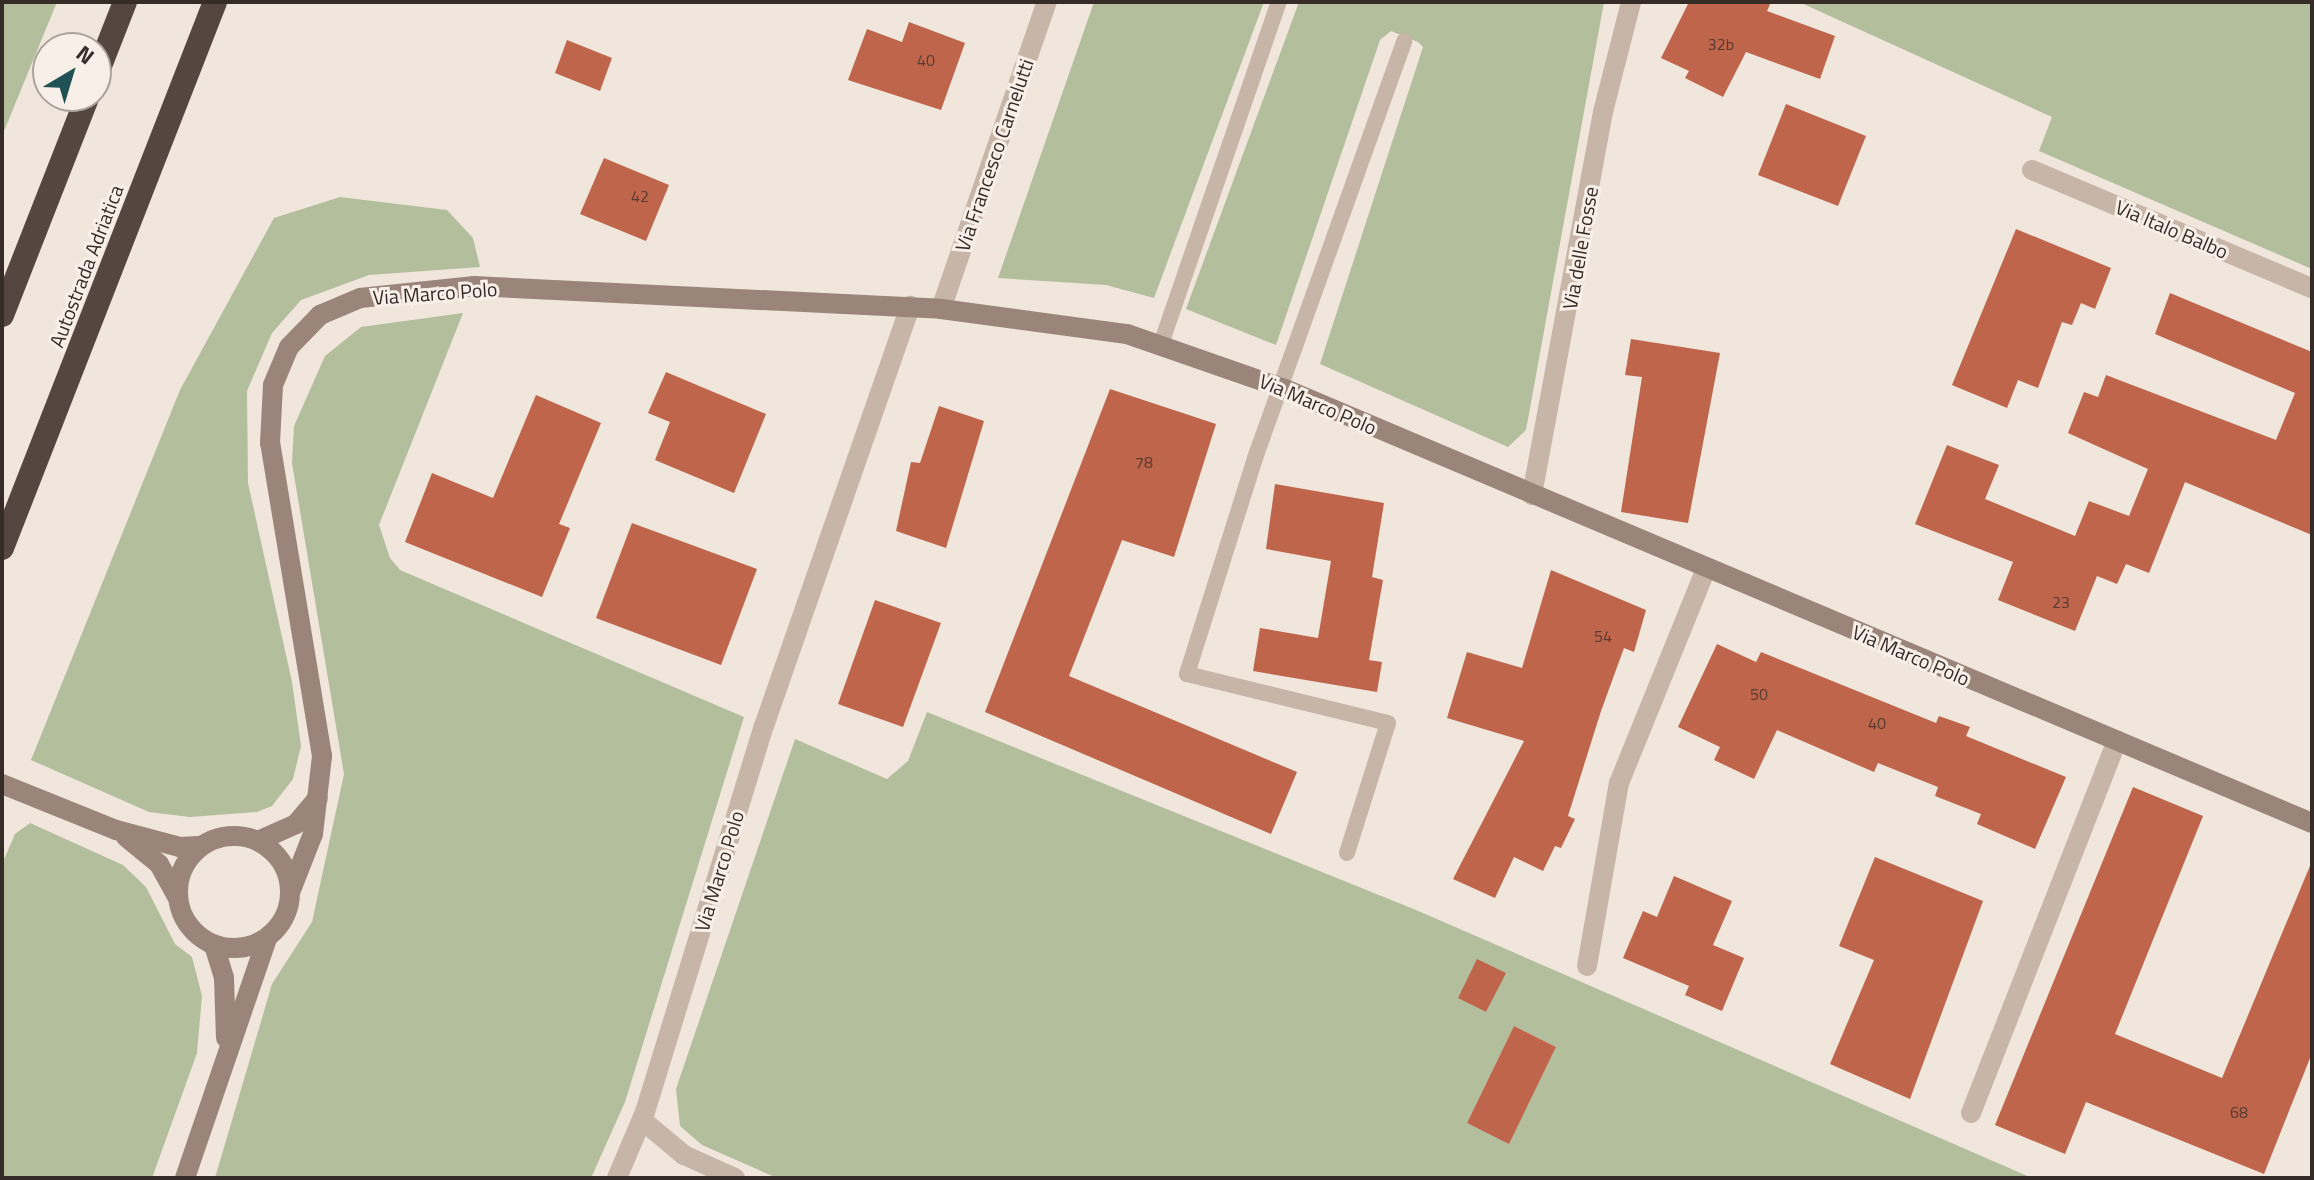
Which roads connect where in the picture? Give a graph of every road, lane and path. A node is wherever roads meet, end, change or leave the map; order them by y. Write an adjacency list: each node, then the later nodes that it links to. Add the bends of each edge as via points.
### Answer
1 (125, 2): 6 (highway)
2 (215, 2): 17 (highway, Autostrada Adriatica)
3 (1047, 2): 12 (street, Via Francesco Carnelutti)
4 (1279, 2): 14 (lane)
5 (1631, 2): 16 (street, Via delle Fosse, via 1603,112)
6 (112, 35)
7 (1404, 41): 15 (lane)
8 (82, 112): 13 (highway)
9 (2032, 170): 10 (street, Via Italo Balbo)
10 (2312, 288)
11 (910, 306): 12 (street, Via Marco Polo); 21 (street, Via Marco Polo, via 474,286 360,298 320,315 289,347 273,385 270,443 319,715); 34 (street, Via Marco Polo, via 764,726)
12 (941, 309): 14 (street, Via Marco Polo, via 1054,319)
13 (2, 315)
14 (1161, 344): 15 (street, Via Marco Polo)
15 (1285, 389): 16 (street, Via Marco Polo); 26 (lane, via 1255,458 1187,674 1388,723)
16 (1532, 495): 18 (street, Via Marco Polo)
17 (2, 548)
18 (1706, 569): 19 (street, Via Marco Polo); 31 (street, via 1619,783)
19 (2117, 741): 22 (street, Via Marco Polo); 33 (street)
20 (2, 784): 23 (street)
21 (320, 795): 24 (street, via 296,824); 27 (street, Via Marco Polo, via 313,834)
22 (2312, 823)
23 (116, 830): 25 (street, via 180,847); 28 (street, via 159,864)
24 (258, 841): 25 (street, via 229,837); 27 (street, via 284,867)
25 (202, 846): 28 (street, via 183,869)
26 (1347, 853)
27 (291, 890): 29 (street, via 285,918)
28 (178, 898): 30 (street, via 190,927)
29 (267, 939): 30 (street, via 232,948); 32 (street)
30 (214, 945): 32 (street, via 224,978)
31 (1587, 966)
32 (227, 1050): 36 (street)
33 (1971, 1113)
34 (642, 1120): 35 (street, Via Marco Polo); 37 (street, via 684,1155)
35 (619, 1174)
36 (185, 1178)
37 (735, 1178)

